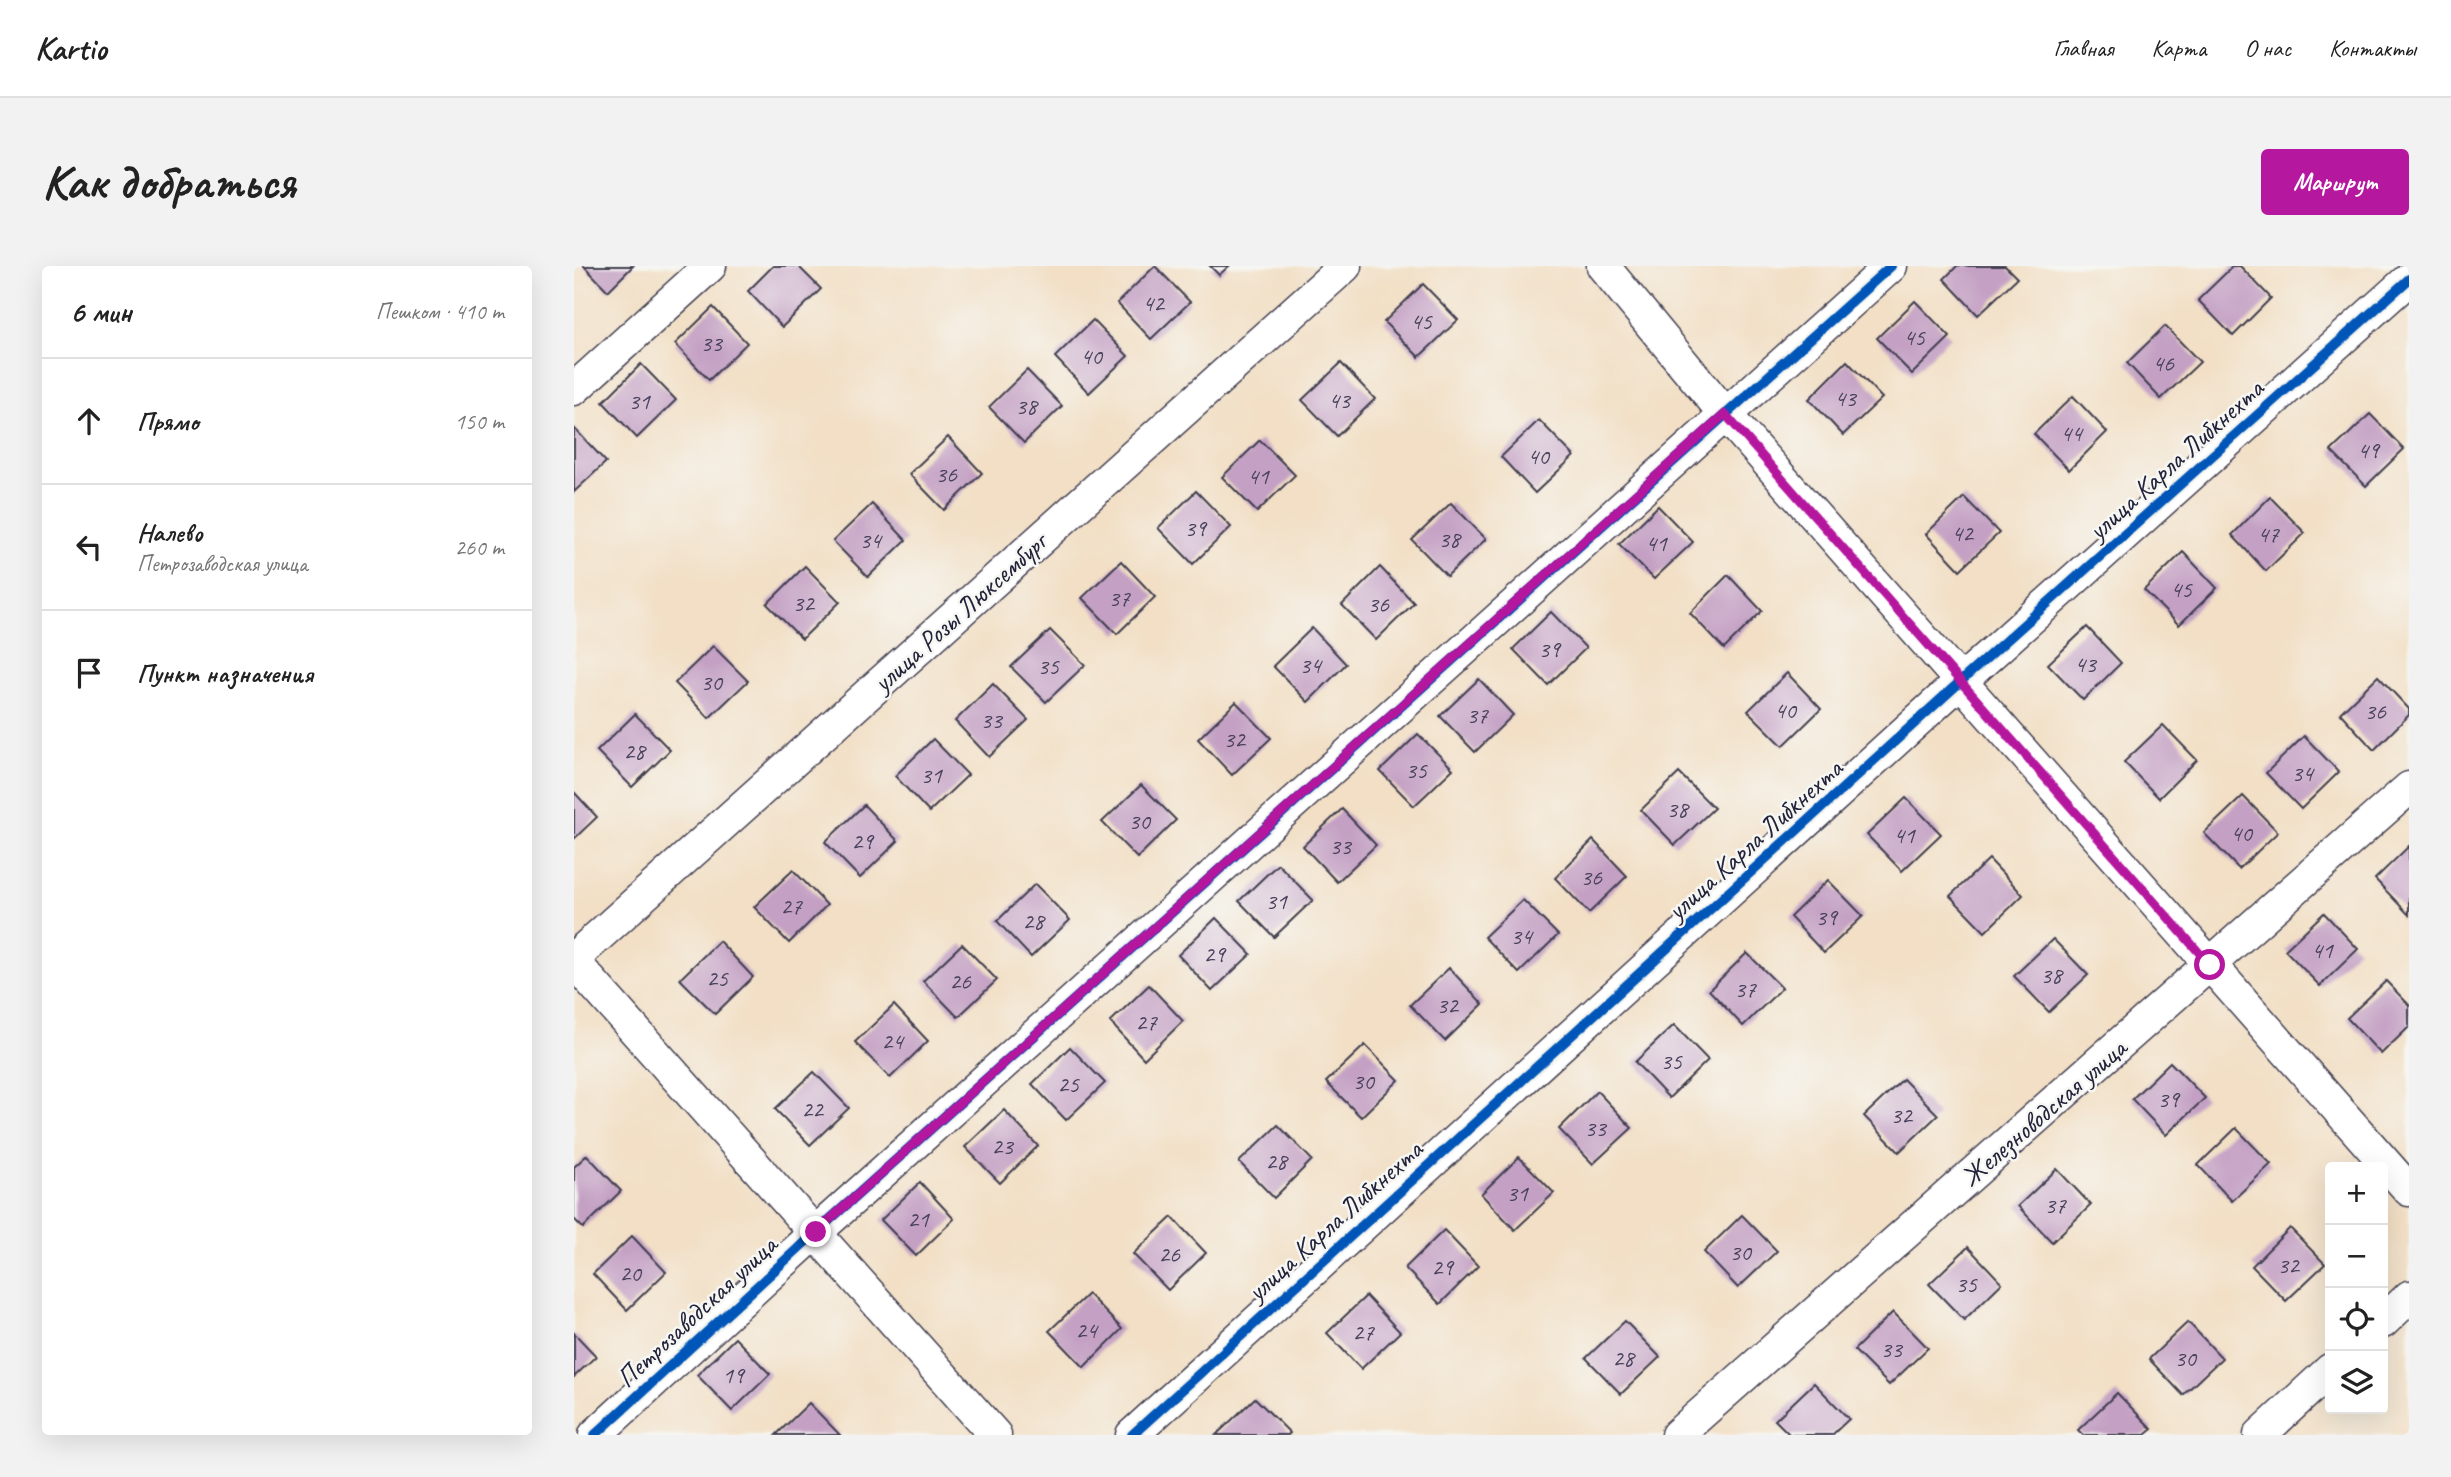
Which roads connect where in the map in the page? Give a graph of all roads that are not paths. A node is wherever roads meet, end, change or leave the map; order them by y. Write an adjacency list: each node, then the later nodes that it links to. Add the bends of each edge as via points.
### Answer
1 (710, 266): 6 (street)
2 (1345, 266): 10 (street, улица Розы Люксембург)
3 (1603, 266): 7 (street)
4 (1891, 266): 7 (street, Петрозаводская улица)
5 (2409, 279): 8 (street, улица Карла Либкнехта)
6 (574, 389)
7 (1725, 414): 8 (street); 13 (street, Петрозаводская улица)
8 (1961, 681): 11 (street); 19 (street, улица Карла Либкнехта)
9 (2409, 788): 11 (street, Железноводская улица)
10 (574, 960): 13 (street)
11 (2210, 965): 12 (street); 20 (street, Железноводская улица)
12 (2409, 1190)
13 (816, 1232): 17 (street, Петрозаводская улица); 18 (street)
14 (2409, 1297): 15 (street)
15 (2388, 1317)
16 (2325, 1375): 21 (street)
17 (595, 1435)
18 (995, 1435)
19 (1132, 1435)
20 (1677, 1435)
21 (2260, 1435)

